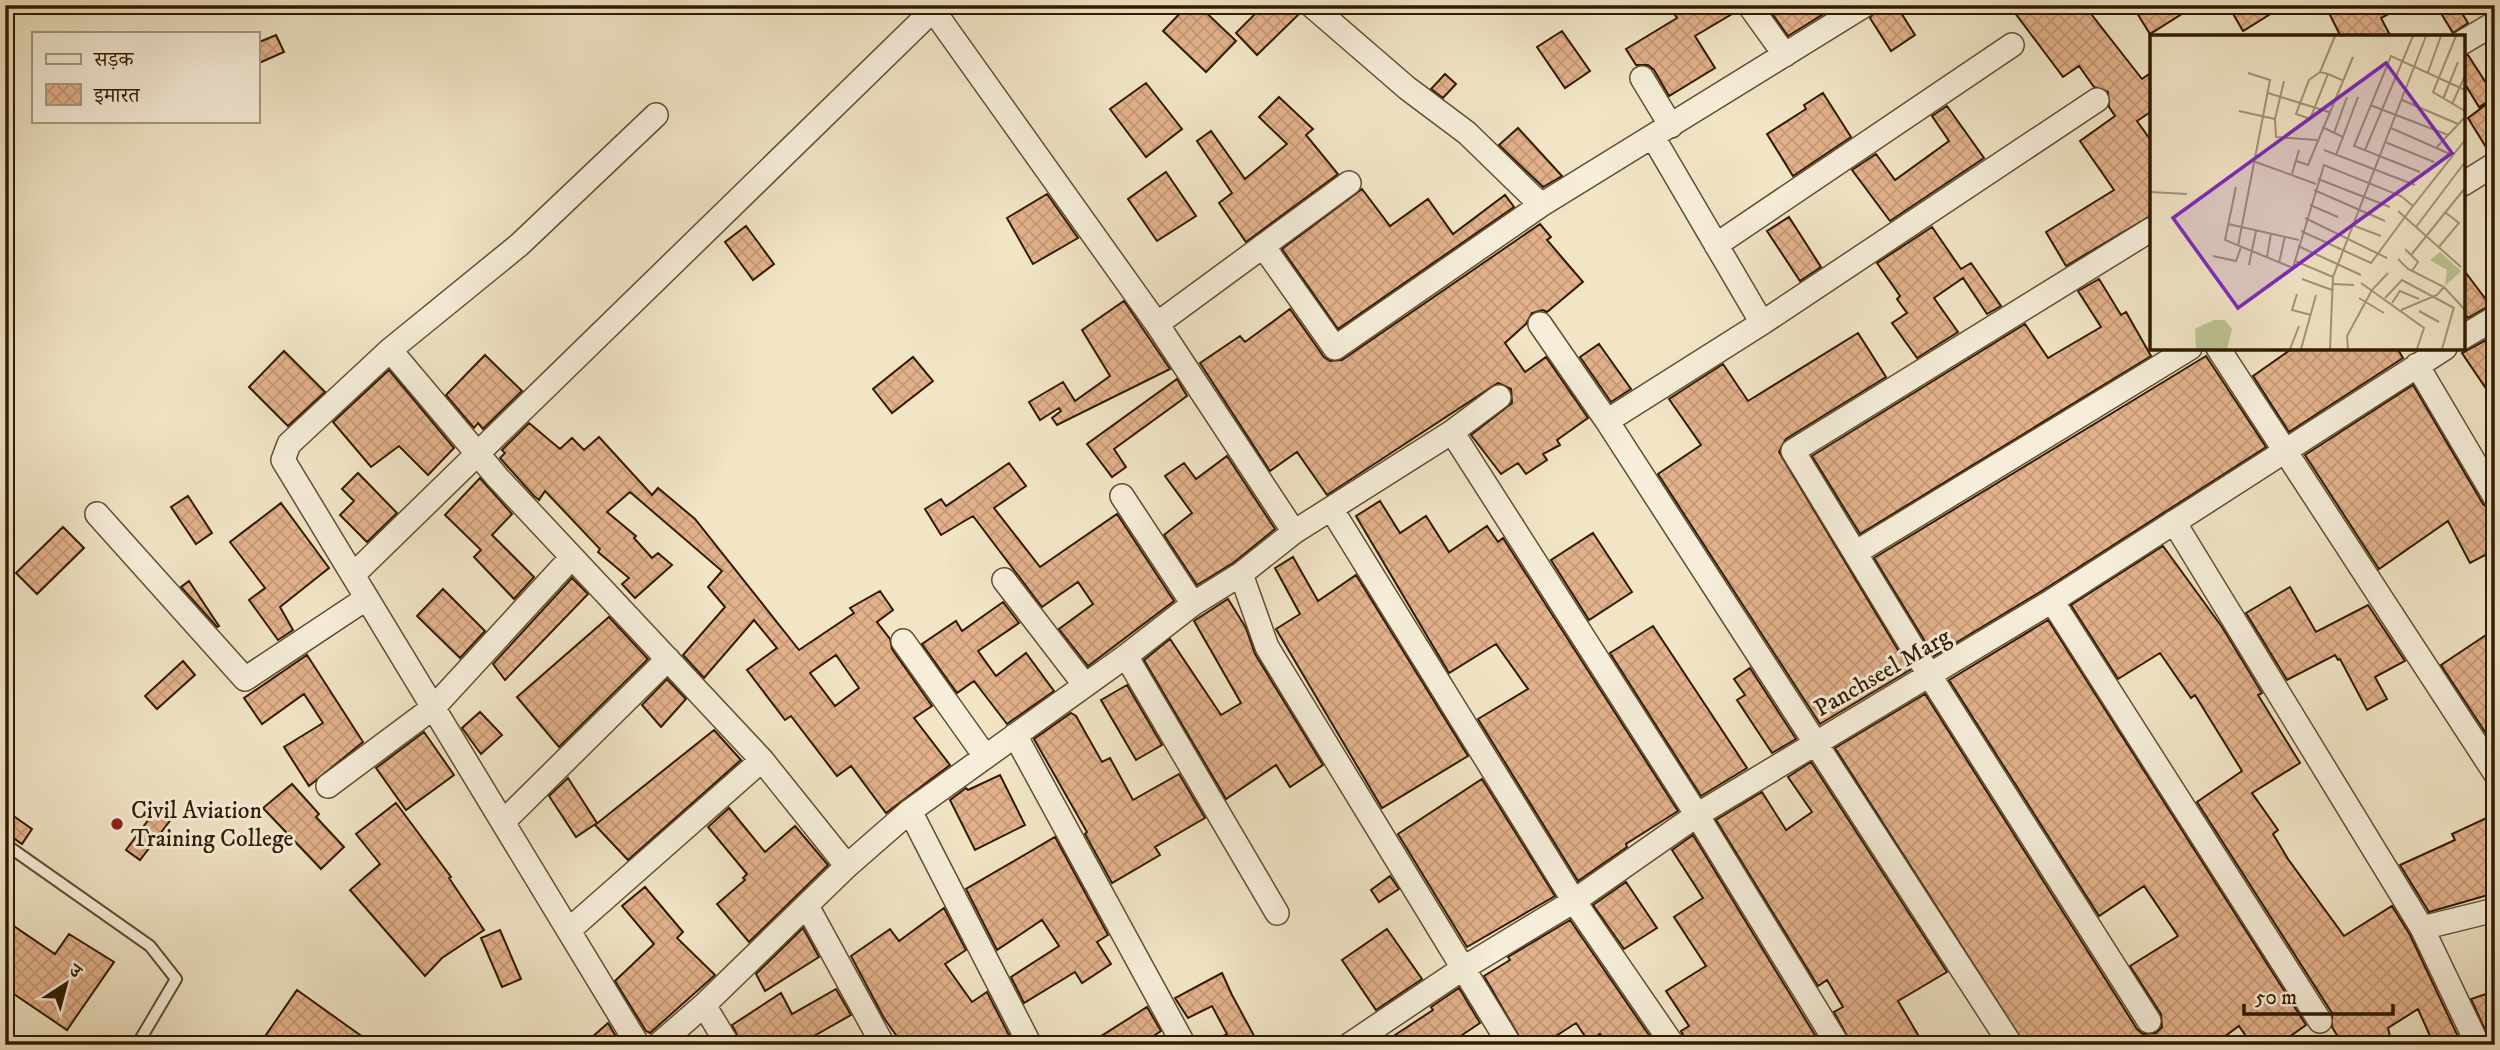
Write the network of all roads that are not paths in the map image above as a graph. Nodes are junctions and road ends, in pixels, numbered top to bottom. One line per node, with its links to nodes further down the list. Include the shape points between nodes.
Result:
1 (1311, 5): 16 (street, via 1467,133)
2 (1749, 5): 8 (street)
3 (1865, 5): 8 (street)
4 (935, 8): 22 (street); 34 (street)
5 (2495, 23): 6 (street)
6 (2465, 41)
7 (2012, 45): 18 (street)
8 (1785, 55): 12 (street)
9 (1642, 78): 12 (street)
10 (2097, 100): 21 (street)
11 (656, 115): 25 (street, via 519,246)
12 (1662, 132): 16 (street); 18 (street)
13 (2495, 164): 15 (street)
14 (1349, 183): 19 (street)
15 (2465, 183)
16 (1541, 205): 19 (street, via 1335,348)
17 (2149, 237): 41 (street, via 1793,451)
18 (1716, 245): 21 (street)
19 (1263, 247): 22 (street)
20 (2495, 318): 24 (street)
21 (1762, 323): 31 (street)
22 (1157, 324): 40 (street)
23 (1540, 324): 31 (street)
24 (2465, 336)
25 (390, 350): 34 (street); 44 (street, via 289,444 283,460)
26 (2187, 350): 41 (street)
27 (2219, 350): 33 (street)
28 (2442, 350): 29 (street, Panchseel Marg)
29 (2417, 365): 33 (street, Panchseel Marg); 36 (street)
30 (1499, 397): 32 (street)
31 (1606, 421): 56 (street)
32 (1452, 432): 37 (street); 62 (street)
33 (2286, 450): 39 (street, Panchseel Marg); 59 (street)
34 (478, 454): 42 (street); 44 (street)
35 (1122, 496): 48 (street)
36 (2495, 497)
37 (1332, 510): 40 (street); 66 (street)
38 (97, 513): 46 (street, via 245,680)
39 (2174, 522): 47 (street, Panchseel Marg); 70 (street)
40 (1294, 532): 43 (street)
41 (1855, 553): 52 (street)
42 (572, 556): 51 (street); 54 (street)
43 (1241, 574): 48 (street); 72 (street, via 1267,647)
44 (353, 575): 46 (street)
45 (1003, 580): 53 (street)
46 (367, 598): 54 (street)
47 (2052, 600): 52 (street, Panchseel Marg); 75 (street)
48 (1193, 604): 50 (street)
49 (903, 641): 57 (street)
50 (1126, 656): 53 (street); 69 (street)
51 (668, 659): 58 (street); 63 (street)
52 (1930, 676): 56 (street, Panchseel Marg); 74 (street)
53 (1084, 684): 55 (street)
54 (434, 707): 60 (street); 63 (street)
55 (1015, 735): 57 (street); 82 (street)
56 (1814, 742): 62 (street, Panchseel Marg); 87 (street)
57 (985, 756): 61 (street)
58 (762, 760): 65 (street); 71 (street)
59 (2495, 773)
60 (328, 786)
61 (909, 811): 65 (street); 81 (street)
62 (1697, 815): 66 (street, Panchseel Marg); 86 (street)
63 (503, 822): 71 (street)
64 (5, 845): 76 (lane, via 150,946 176,979)
65 (847, 866): 67 (street)
66 (1574, 901): 72 (street, Panchseel Marg); 85 (street)
67 (807, 906): 73 (street); 80 (street)
68 (2495, 911): 70 (street)
69 (1277, 913)
70 (2422, 928): 88 (street)
71 (569, 930): 77 (street)
72 (1462, 968): 83 (street, Panchseel Marg); 84 (street)
73 (704, 1005): 78 (street); 79 (street)
74 (2149, 1021)
75 (2320, 1021)
76 (137, 1045)
77 (638, 1045)
78 (658, 1045)
79 (727, 1045)
80 (883, 1045)
81 (1030, 1045)
82 (1184, 1045)
83 (1349, 1045)
84 (1510, 1045)
85 (1673, 1045)
86 (1838, 1045)
87 (2011, 1045)
88 (2478, 1045)

